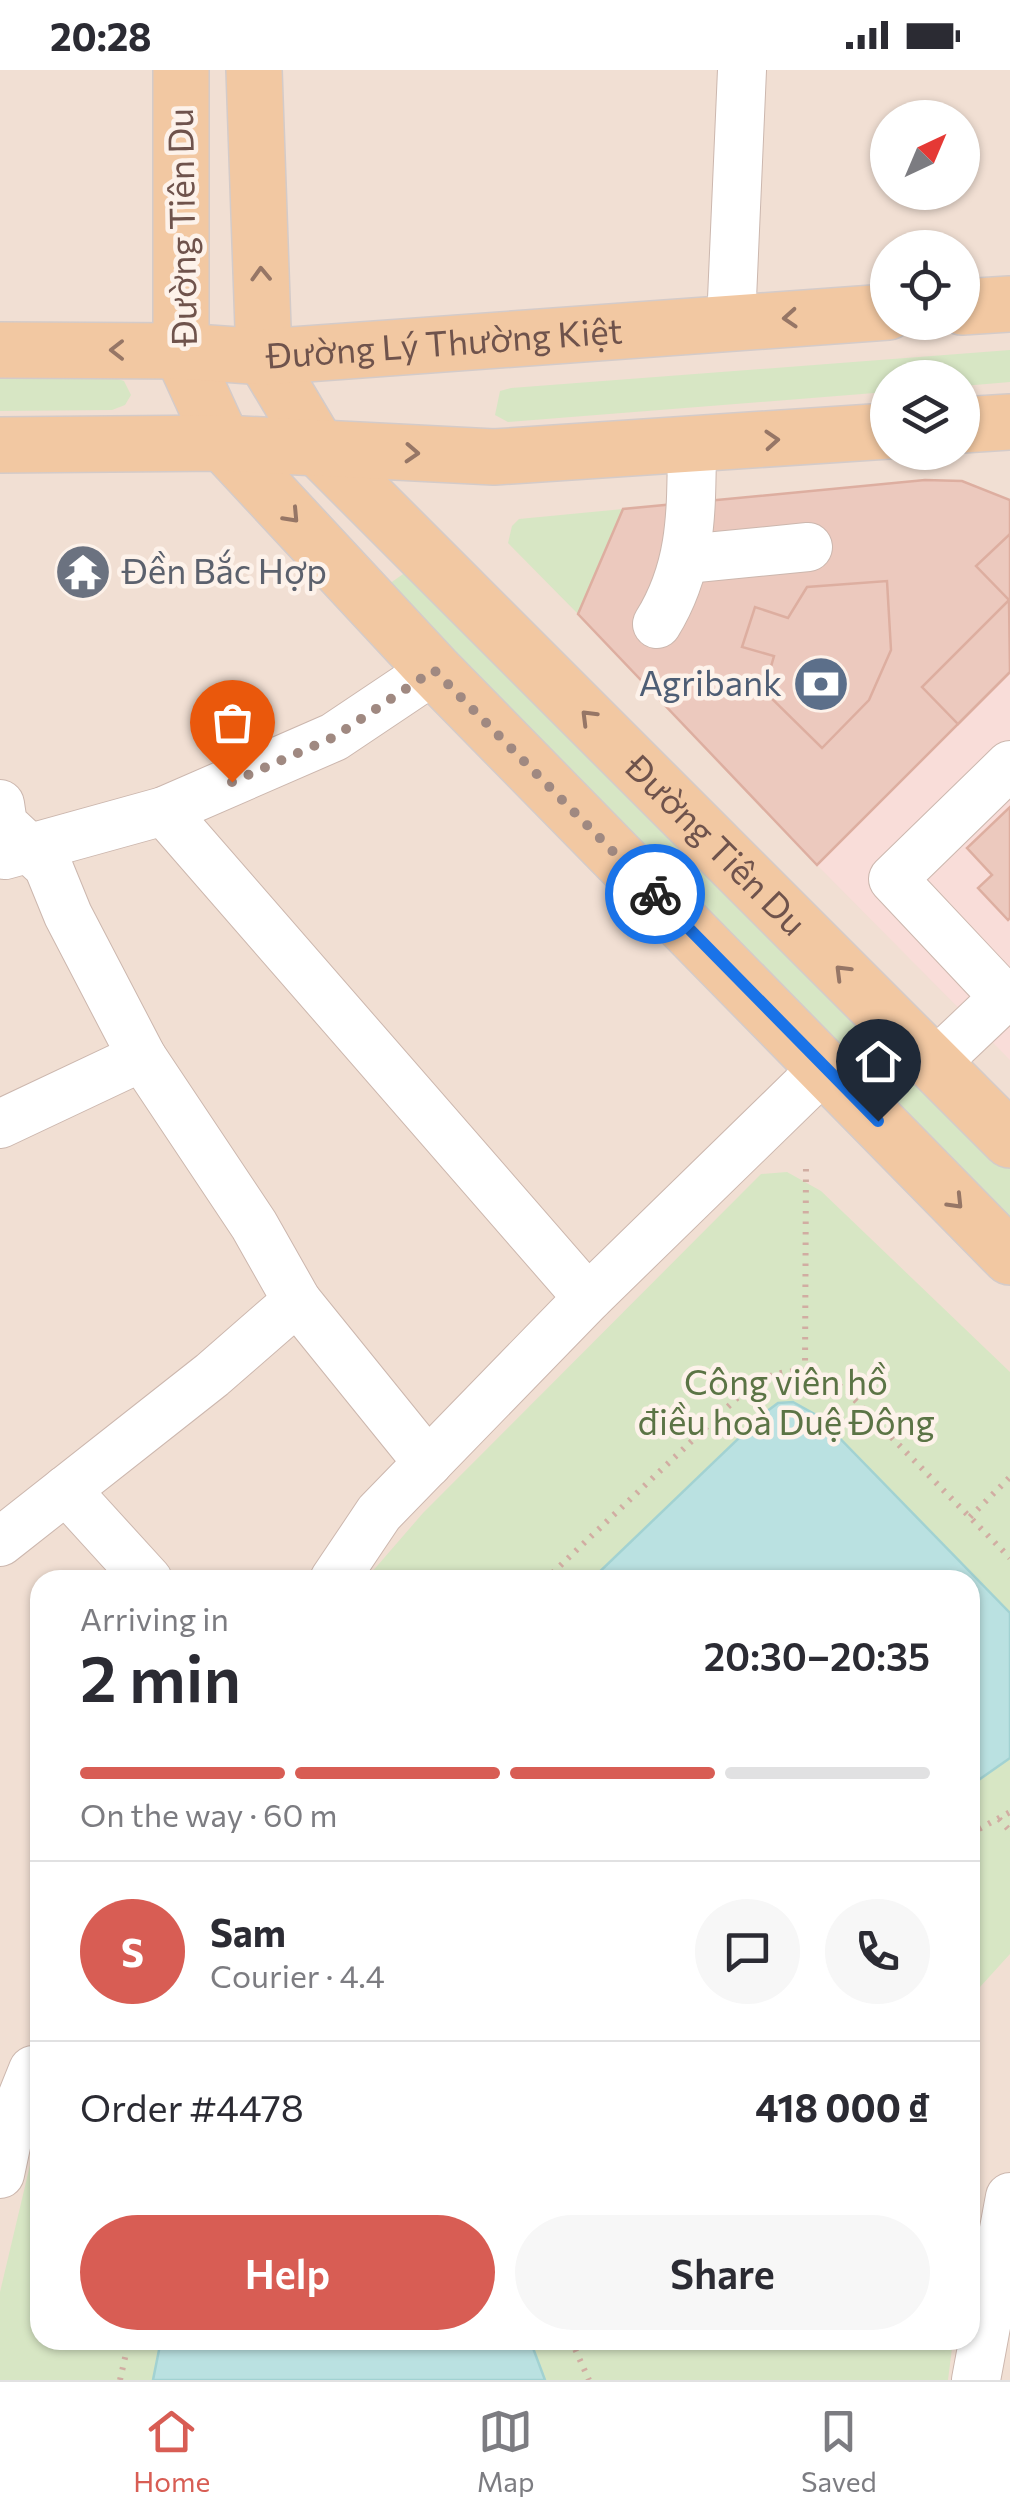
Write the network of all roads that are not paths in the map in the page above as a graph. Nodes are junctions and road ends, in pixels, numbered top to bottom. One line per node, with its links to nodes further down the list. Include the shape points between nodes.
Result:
1 (180, 70): 9 (main road, Đường Tiên Du)
2 (254, 70): 10 (main road, Đường Tiên Du, one-way to 2)
3 (742, 70): 7 (street)
4 (1010, 304): 5 (main road)
5 (980, 306)
6 (870, 313): 7 (main road, Đường Lý Thường Kiệt, one-way to 7)
7 (731, 322): 10 (main road, Đường Lý Thường Kiệt)
8 (0, 350): 9 (main road, Đường Lý Thường Kiệt, one-way to 8)
9 (181, 351): 10 (main road, Đường Lý Thường Kiệt); 12 (main road, Đường Tiên Du)
10 (264, 357): 15 (main road, Đường Tiên Du)
11 (870, 432): 14 (main road, one-way to 11)
12 (223, 443): 13 (main road); 15 (main road); 19 (main road, Đường Tiên Du, one-way to 19)
13 (0, 445)
14 (692, 446): 15 (main road, one-way to 14, via 494,457); 17 (street)
15 (318, 448): 26 (main road, Đường Tiên Du, one-way to 15)
16 (808, 548): 17 (street)
17 (686, 559): 18 (street)
18 (657, 624)
19 (434, 670): 22 (street, via 334,737); 27 (main road, Đường Tiên Du)
20 (1010, 765): 24 (street, via 893,880)
21 (0, 804): 23 (street)
22 (164, 812): 23 (street); 31 (street)
23 (14, 853): 25 (street, via 48,866)
24 (1007, 995): 26 (street)
25 (142, 1057): 28 (street); 32 (street)
26 (934, 1064): 29 (main road, Đường Tiên Du)
27 (825, 1067): 30 (main road, Đường Tiên Du, one-way to 30); 31 (street)
28 (0, 1124)
29 (1010, 1140)
30 (1010, 1257)
31 (588, 1298): 33 (street)
32 (297, 1301): 33 (street); 34 (street)
33 (428, 1464): 37 (street, via 379,1513)
34 (66, 1490): 35 (street); 36 (street)
35 (0, 1542)
36 (139, 1570)
37 (341, 1570)
38 (24, 2060): 39 (street)
39 (0, 2174)
40 (1010, 2197): 41 (street)
41 (976, 2380)

